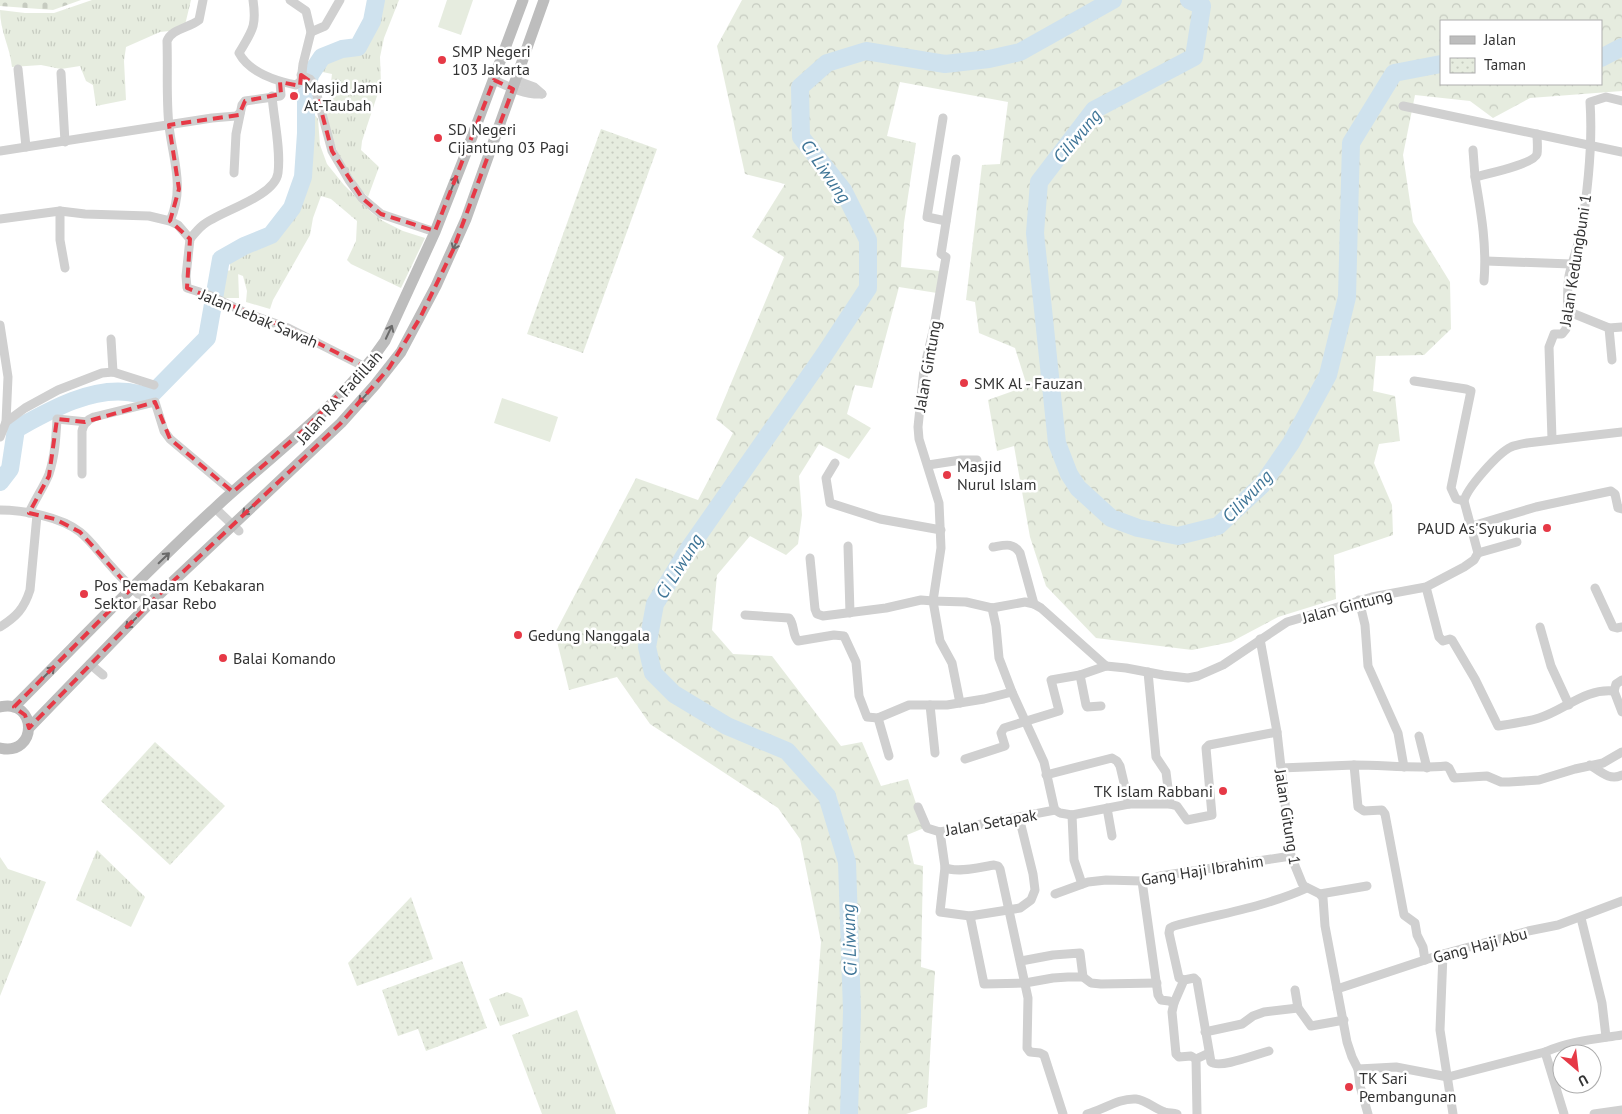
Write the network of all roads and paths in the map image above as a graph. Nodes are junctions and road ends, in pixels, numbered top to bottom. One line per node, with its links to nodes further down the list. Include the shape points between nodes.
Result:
1 (204, 0): 19 (street, via 199,20 168,37)
2 (253, 0): 12 (street, via 255,22 239,53 244,62)
3 (290, 0): 7 (street, via 306,11)
4 (340, 0): 7 (street, via 325,26)
5 (523, 0): 11 (main road, Jalan RA. Fadillah)
6 (544, 0): 13 (main road, Jalan RA. Fadillah)
7 (311, 32): 10 (street)
8 (18, 69): 23 (street)
9 (61, 73): 21 (street)
10 (306, 77): 12 (street, via 297,85); 34 (street, via 315,88 332,150 362,198 381,214)
11 (494, 80): 13 (street); 34 (main road, Jalan RA. Fadillah, one-way to 11)
12 (280, 82): 14 (street, via 281,95)
13 (514, 84): 66 (main road, Jalan RA. Fadillah, one-way to 66, via 453,250 401,352 341,423)
14 (272, 96): 17 (street, via 246,101); 35 (street, via 277,148 276,180 245,204 204,224)
15 (1622, 101): 22 (street, Jalan Kedungbuni 1, via 1606,97 1590,102)
16 (1403, 106): 20 (street)
17 (240, 113): 19 (street); 28 (street)
18 (942, 118): 33 (street, via 927,217)
19 (169, 125): 21 (street); 32 (street, via 179,189)
20 (1537, 134): 22 (street); 29 (street, via 1535,157)
21 (65, 142): 23 (street)
22 (1591, 145): 26 (street); 37 (street, Jalan Kedungbuni 1, via 1581,232)
23 (26, 147): 25 (street)
24 (1473, 150): 29 (street)
25 (0, 151)
26 (1622, 152)
27 (956, 159): 33 (street, Jalan Gintung)
28 (234, 173)
29 (1475, 177): 36 (street)
30 (60, 211): 31 (street); 32 (street, via 149,216); 38 (street)
31 (0, 219)
32 (170, 221): 35 (street, via 184,230)
33 (946, 221): 57 (street, Jalan Gintung, via 941,254 946,257 924,369 918,419 919,439)
34 (435, 232): 46 (main road, Jalan RA. Fadillah, one-way to 34, via 385,341)
35 (190, 239): 46 (street, Jalan Lebak Sawah, via 187,288 300,334)
36 (1486, 261): 37 (street); 39 (street)
37 (1571, 264): 40 (street, Jalan Kedungbuni 1)
38 (65, 268)
39 (1484, 280)
40 (1567, 311): 43 (street); 54 (street, Jalan Kedungbuni 1, via 1566,330 1562,334 1554,334 1549,347)
41 (0, 325): 50 (street, via 8,369)
42 (1622, 327): 43 (street)
43 (1610, 328): 45 (street)
44 (111, 339): 47 (street)
45 (1612, 360)
46 (365, 367): 59 (main road, Jalan RA. Fadillah, via 307,427)
47 (112, 372): 49 (street); 50 (street, via 58,390)
48 (1414, 381): 60 (street, via 1471,391 1451,488 1456,499)
49 (154, 385)
50 (6, 422): 53 (street)
51 (87, 422): 58 (street, via 82,431); 59 (street, via 94,417 155,402 164,431 170,439); 64 (street, via 57,419 56,444 48,476 36,497)
52 (1622, 432): 54 (street)
53 (0, 437)
54 (1552, 440): 60 (street, via 1511,447 1502,453 1479,478)
55 (977, 460): 57 (street)
56 (835, 463): 67 (street, via 826,478 830,503 880,520)
57 (928, 465): 67 (street, Jalan Gintung, via 940,503)
58 (82, 474)
59 (234, 492): 61 (main road, Jalan RA. Fadillah)
60 (1464, 501): 65 (street)
61 (215, 508): 66 (street); 75 (main road, Jalan RA. Fadillah, one-way to 61)
62 (1622, 509): 65 (street, via 1618,508 1612,491 1536,507)
63 (0, 510): 64 (street)
64 (33, 514): 75 (street, via 55,519 80,532); 83 (street, via 30,590 19,613)
65 (1472, 526): 71 (street)
66 (236, 528): 78 (main road, Jalan RA. Fadillah)
67 (941, 530): 77 (street, Jalan Gintung)
68 (1517, 542): 71 (street)
69 (848, 546): 81 (street)
70 (993, 547): 79 (street, via 1011,544 1017,547)
71 (1478, 553): 73 (street, Jalan Gintung, via 1464,568)
72 (810, 558): 81 (street, via 817,614)
73 (1426, 587): 76 (street, Jalan Gintung); 97 (street, via 1440,639 1452,640 1498,726 1539,718)
74 (1595, 588): 85 (street, via 1613,627)
75 (132, 589): 78 (street); 100 (main road, Jalan RA. Fadillah, one-way to 75)
76 (1358, 600): 86 (street, Jalan Gintung, via 1287,622); 115 (street, via 1365,625 1368,666 1398,733)
77 (933, 601): 80 (street, via 966,602); 81 (street, via 921,600); 95 (street, Jalan Gintung, via 940,641 952,663)
78 (149, 604): 87 (main road, Jalan RA. Fadillah, one-way to 87)
79 (1034, 604): 80 (street, via 1025,602); 88 (street)
80 (992, 608): 94 (street, via 999,658)
81 (850, 613)
82 (745, 615): 102 (street, via 789,618 798,641 844,636 856,662 865,716)
83 (0, 627)
84 (1540, 627): 97 (street, via 1551,666)
85 (1622, 627)
86 (1260, 639): 89 (street, Jalan Gintung, via 1223,665 1198,676 1188,678); 105 (street, Jalan Gitung 1)
87 (90, 664): 90 (street); 104 (main road, Jalan RA. Fadillah)
88 (1106, 666): 89 (street, Jalan Gintung); 91 (street, Jalan Gintung)
89 (1148, 672): 120 (street, via 1156,757 1166,772)
90 (102, 675)
91 (1080, 675): 98 (street, via 1087,707); 103 (street, Jalan Gintung, via 1051,680 1059,711)
92 (1622, 680): 93 (street)
93 (1614, 690): 97 (street, via 1597,691); 101 (street)
94 (1012, 692): 95 (street); 103 (street)
95 (960, 703): 96 (street)
96 (930, 705): 102 (street, via 909,705); 109 (street)
97 (1569, 705)
98 (1101, 706)
99 (0, 707): 100 (main road)
100 (14, 707): 104 (main road, via 25,715)
101 (1622, 712)
102 (878, 718): 110 (street)
103 (1025, 721): 111 (street, Jalan Gintung, via 1002,731 1002,748); 117 (street, via 1044,762)
104 (29, 728): 107 (main road, Jalan RA. Fadillah, via 27,738 18,746)
105 (1277, 732): 114 (street, Jalan Gitung 1); 120 (street, via 1206,748 1212,815 1187,820 1177,806)
106 (1419, 736): 116 (street)
107 (0, 749)
108 (1622, 752): 113 (street, via 1603,763)
109 (935, 753)
110 (890, 756)
111 (965, 759)
112 (1354, 765): 114 (street); 115 (street); 142 (street, via 1358,807 1364,811 1382,810 1385,814 1404,915 1416,922)
113 (1590, 765): 116 (street, via 1539,780 1509,782 1487,776 1454,778 1446,766); 118 (street, via 1610,778)
114 (1281, 768): 128 (street, Jalan Gitung 1)
115 (1404, 768): 116 (street)
116 (1427, 768)
117 (1046, 775): 119 (street, via 1112,758 1120,766); 123 (street)
118 (1622, 775)
119 (1129, 804): 120 (street); 122 (street)
120 (1170, 804)
121 (918, 807): 126 (street, Jalan Setapak, via 927,828)
122 (1107, 808): 124 (street); 127 (street)
123 (1056, 810): 124 (street); 125 (street, Jalan Setapak)
124 (1072, 814): 131 (street, via 1074,860)
125 (1019, 818): 126 (street, Jalan Setapak); 137 (street, via 1035,890 1024,907)
126 (940, 832): 129 (street)
127 (1112, 836)
128 (1291, 856): 130 (street, Gang Haji Ibrahim); 133 (street, Jalan Gitung 1)
129 (945, 867): 137 (street, via 953,871 998,866); 138 (street, via 940,912)
130 (1142, 881): 131 (street, Gang Haji Ibrahim, via 1106,880); 146 (street)
131 (1082, 884): 134 (street, Gang Haji Ibrahim)
132 (1367, 886): 135 (street)
133 (1307, 888): 135 (street); 144 (street, via 1246,909 1170,928 1178,976)
134 (1055, 894)
135 (1320, 894): 147 (street)
136 (1622, 901): 139 (street, Gang Haji Abu)
137 (1010, 910): 138 (street); 141 (street)
138 (970, 916): 145 (street, via 984,984)
139 (1581, 918): 140 (street, Gang Haji Abu); 154 (street, via 1602,1003)
140 (1443, 954): 142 (street, Gang Haji Abu); 160 (street, via 1440,1030)
141 (1020, 960): 143 (street, via 1080,953); 145 (street)
142 (1425, 960): 147 (street, Gang Haji Abu)
143 (1082, 977): 145 (street); 146 (street, via 1101,984)
144 (1184, 980): 149 (street); 152 (street, via 1194,978 1197,981)
145 (1025, 982): 163 (street, via 1029,1005 1027,1048 1030,1052 1044,1055)
146 (1157, 983): 149 (street, via 1161,1000)
147 (1337, 989): 151 (street)
148 (1295, 990): 150 (street)
149 (1174, 1003): 158 (street, via 1176,1054)
150 (1298, 1008): 151 (street, via 1311,1026); 152 (street, via 1264,1012 1242,1024)
151 (1344, 1020): 159 (street, via 1347,1042)
152 (1205, 1032): 156 (street)
153 (1622, 1034): 154 (street)
154 (1606, 1037): 157 (street)
155 (1269, 1051): 156 (street, via 1216,1064 1211,1062)
156 (1209, 1052): 158 (street)
157 (1545, 1052): 160 (street); 169 (street)
158 (1196, 1059): 166 (street)
159 (1358, 1069): 160 (street, via 1396,1067); 167 (street)
160 (1448, 1077): 168 (street)
161 (1622, 1110): 170 (street)
162 (1097, 1113): 164 (street); 165 (street, via 1115,1103 1137,1099 1164,1112)
163 (1063, 1114)
164 (1087, 1114)
165 (1177, 1114)
166 (1197, 1114)
167 (1368, 1114)
168 (1453, 1114)
169 (1564, 1114)
170 (1594, 1114)

